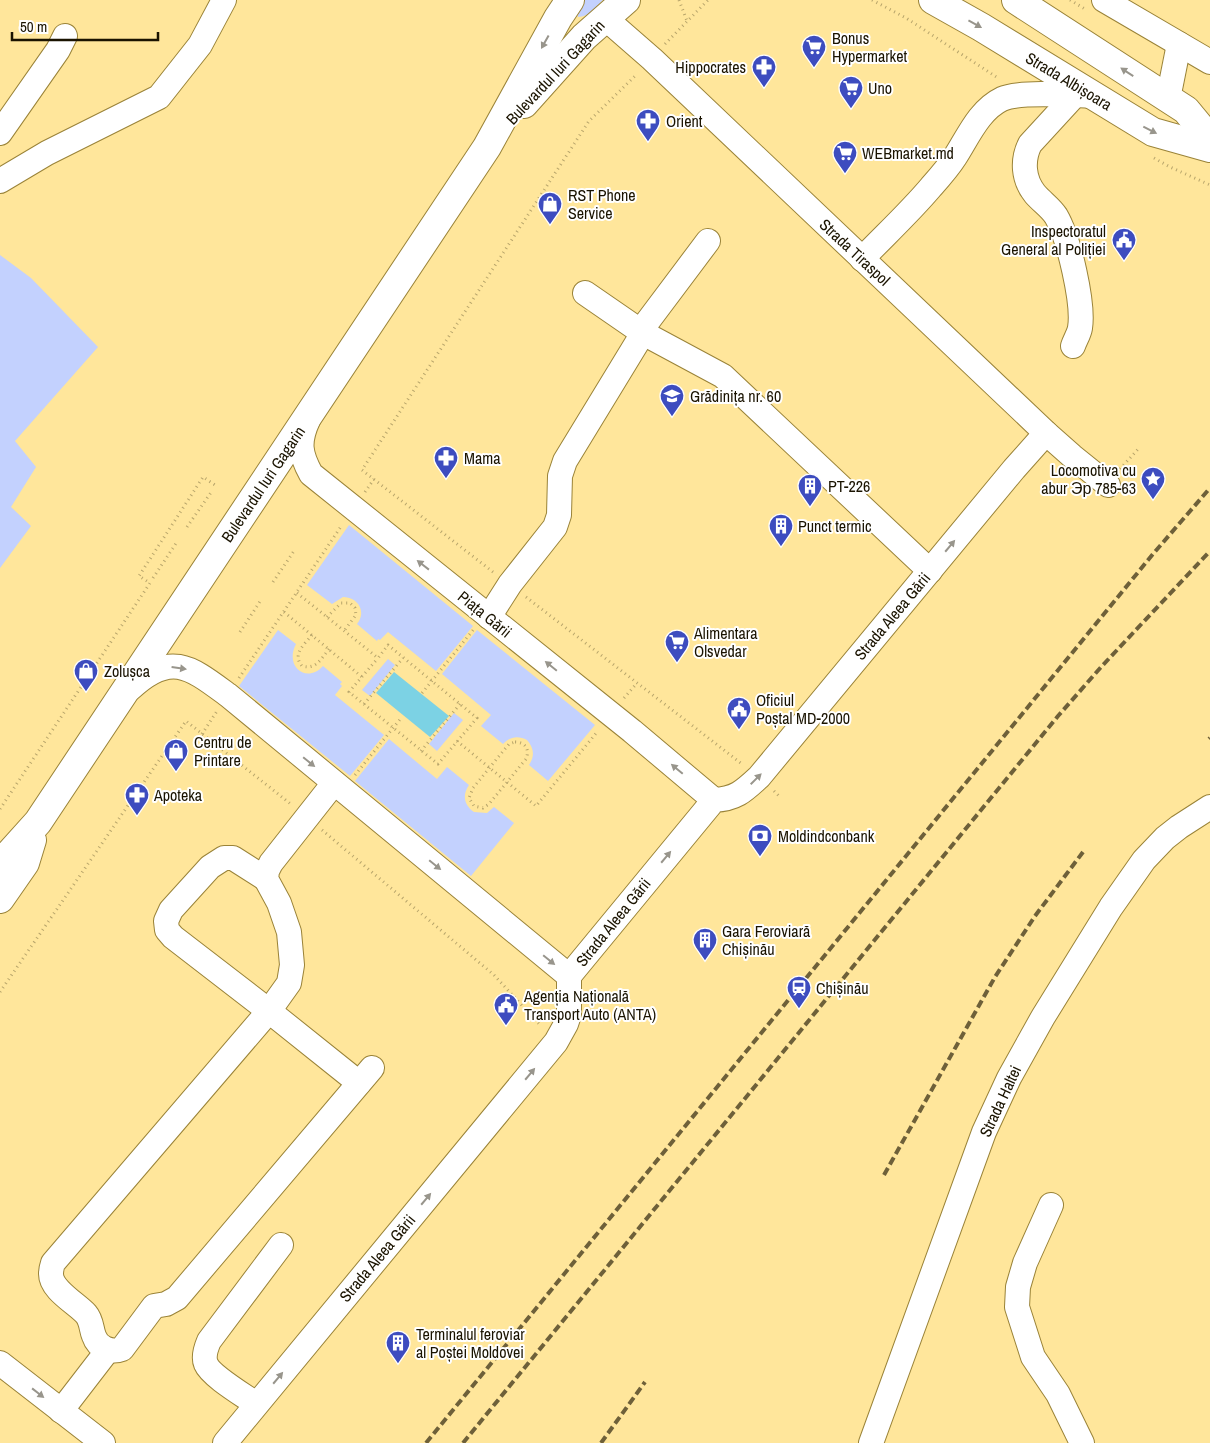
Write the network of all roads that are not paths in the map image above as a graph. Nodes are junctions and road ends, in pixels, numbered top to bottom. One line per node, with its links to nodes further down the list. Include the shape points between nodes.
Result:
1 (224, 0): 17 (street, via 200,45 159,97 47,153)
2 (570, 0): 15 (main road, Bulevardul Iuri Gagarin, one-way to 15)
3 (626, 0): 7 (main road, Bulevardul Iuri Gagarin)
4 (933, 0): 11 (main road, Strada Albișoara, one-way to 11, via 981,27)
5 (1016, 0): 12 (main road, one-way to 5)
6 (1104, 0): 9 (street)
7 (605, 18): 15 (main road, Bulevardul Iuri Gagarin, via 563,59); 19 (street, Strada Tiraspol)
8 (65, 36): 13 (street)
9 (1179, 44): 10 (street); 12 (street)
10 (1210, 62)
11 (1084, 95): 16 (main road, Strada Albișoara, one-way to 16, via 1153,132); 19 (street, via 1015,96 1003,98 990,106 931,188); 22 (street, via 1030,144 1024,165 1034,193 1056,214 1071,255 1080,310 1080,328)
12 (1168, 99): 14 (main road, via 1186,110)
13 (0, 133)
14 (1210, 139)
15 (487, 147): 23 (main road, Bulevardul Iuri Gagarin)
16 (1210, 148)
17 (0, 181)
18 (708, 241): 21 (street, via 648,321)
19 (862, 259): 24 (street, Strada Tiraspol)
20 (586, 293): 21 (street)
21 (643, 333): 26 (street, via 723,376); 27 (street, via 565,461 560,476 555,527)
22 (1073, 346)
23 (315, 407): 27 (street, Piața Gării, one-way to 23, via 311,474 301,447 302,432); 28 (main road, Bulevardul Iuri Gagarin)
24 (1046, 433): 25 (street, Strada Tiraspol, via 1072,456); 26 (street, Strada Aleea Gării, one-way to 24)
25 (1114, 476)
26 (930, 570): 30 (street, Strada Aleea Gării, one-way to 26, via 729,799 759,777)
27 (484, 621): 30 (street, Piața Gării, one-way to 27, via 632,731)
28 (122, 696): 29 (street, one-way to 29, via 158,668 174,666 189,669); 32 (main road, Bulevardul Iuri Gagarin)
29 (343, 781): 34 (street, via 271,863); 36 (street, one-way to 36)
30 (714, 800): 36 (street, Strada Aleea Gării, one-way to 30)
31 (1210, 807): 46 (street, Strada Haltei, via 1165,838 1144,860 1111,907 1009,1078 984,1132)
32 (38, 822): 33 (main road, Bulevardul Iuri Gagarin); 35 (main road, Bulevardul Iuri Gagarin, via 25,863)
33 (2, 858)
34 (266, 879): 37 (street, via 289,932 292,965 289,983); 37 (street, via 232,858 224,858 210,867 171,910 166,930)
35 (0, 899)
36 (568, 976): 42 (street, Strada Aleea Gării, one-way to 36, via 556,1042 568,1015)
37 (269, 1011): 40 (street, via 53,1263 53,1285 88,1316 94,1336); 40 (street, via 365,1076 177,1298 154,1306 122,1349)
38 (1051, 1205): 47 (street, via 1025,1263 1018,1287 1017,1307 1033,1357 1058,1394)
39 (281, 1245): 42 (street, via 205,1350 205,1363 210,1371)
40 (108, 1350): 43 (street)
41 (0, 1363): 43 (street, one-way to 43)
42 (256, 1404): 45 (street, Strada Aleea Gării)
43 (61, 1411): 44 (street)
44 (100, 1442)
45 (225, 1443)
46 (871, 1443)
47 (1082, 1443)

